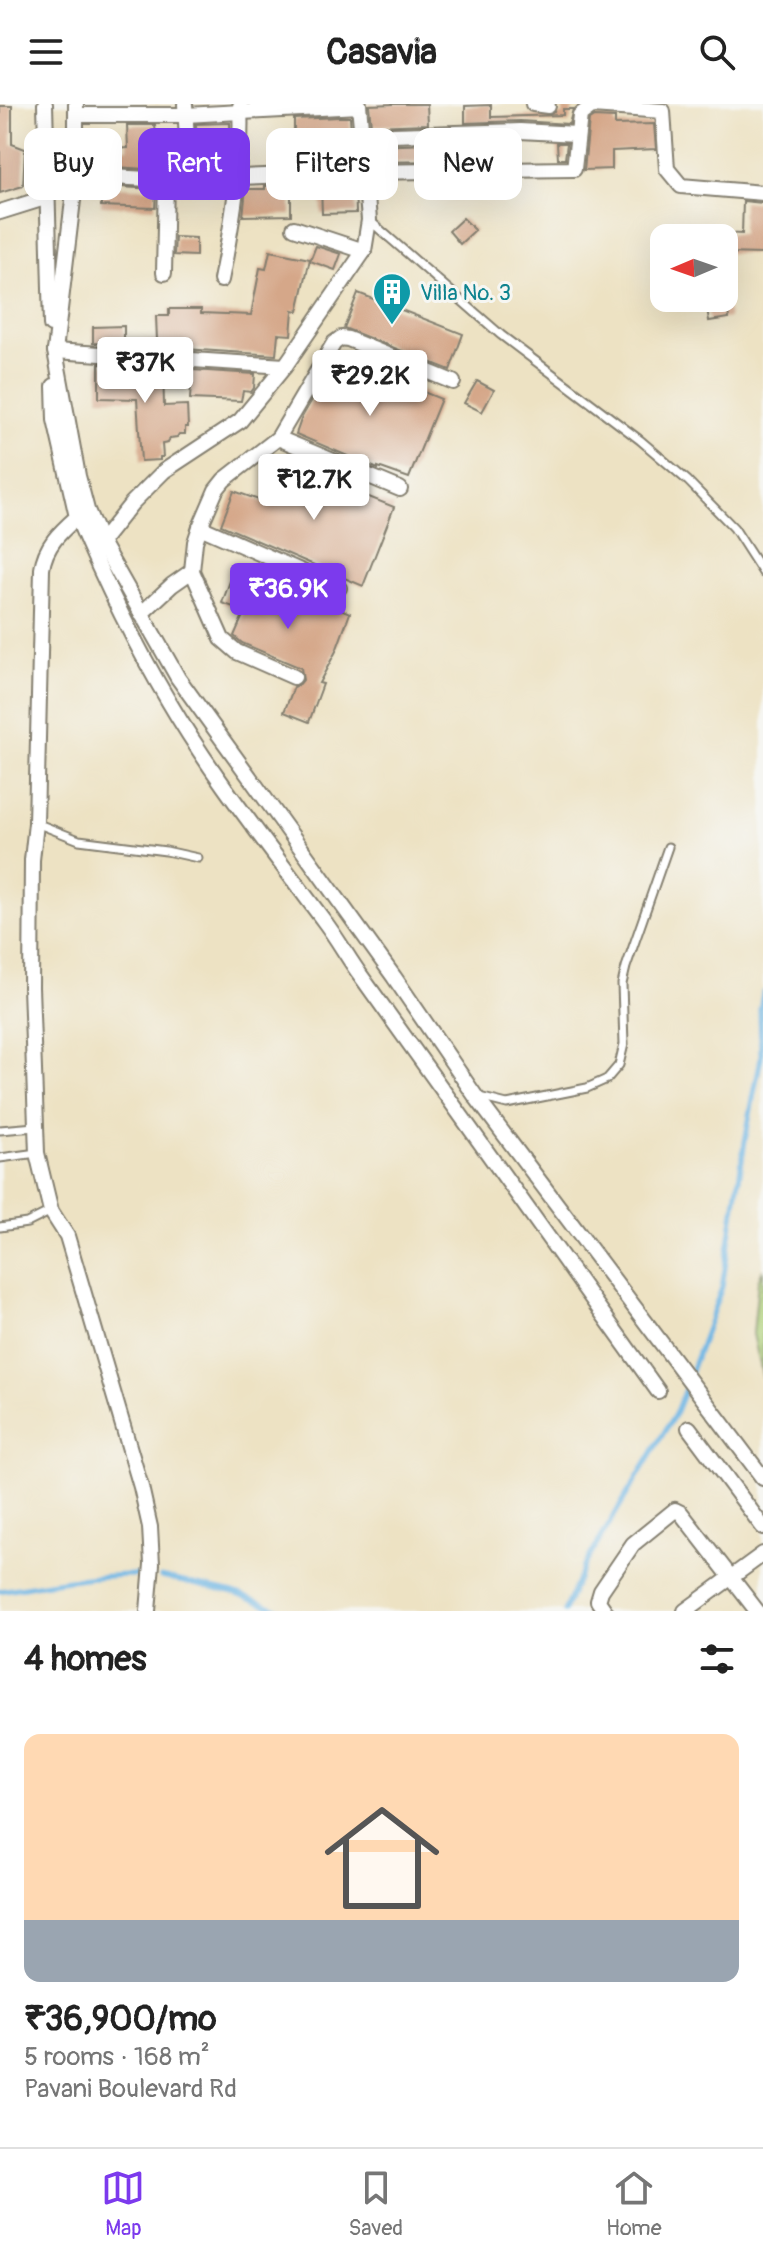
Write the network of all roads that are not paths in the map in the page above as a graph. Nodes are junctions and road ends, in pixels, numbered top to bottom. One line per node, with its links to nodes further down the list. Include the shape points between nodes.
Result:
1 (45, 104): 7 (street)
2 (359, 105): 4 (street); 9 (street)
3 (634, 106): 10 (street, via 592,106 580,115); 13 (street, via 663,111 667,169 681,186)
4 (240, 108): 6 (street); 8 (street)
5 (76, 109): 6 (street)
6 (185, 109)
7 (46, 128)
8 (239, 128)
9 (360, 128)
10 (577, 134): 11 (street); 12 (street, via 574,169)
11 (398, 135)
12 (398, 172)
13 (763, 193)
14 (38, 200): 20 (street)
15 (48, 200): 31 (street, via 55,420)
16 (73, 200): 26 (street)
17 (166, 200): 24 (street)
18 (234, 200): 25 (street)
19 (367, 200): 21 (street)
20 (0, 212)
21 (369, 220): 23 (street); 35 (lane, via 501,335 688,481 734,528)
22 (294, 228): 23 (street)
23 (364, 251): 27 (street)
24 (164, 273)
25 (221, 280)
26 (55, 351): 27 (street); 33 (street, via 78,476)
27 (285, 366): 33 (street, via 240,421 164,471)
28 (453, 382): 29 (street, via 341,338)
29 (278, 438): 30 (street); 32 (street, via 224,480)
30 (400, 489)
31 (77, 517): 39 (street, via 48,548 42,569); 50 (street, via 170,704)
32 (200, 527): 34 (street); 36 (street)
33 (101, 542): 37 (street)
34 (192, 571): 37 (street); 38 (street, via 229,647)
35 (763, 573)
36 (339, 588)
37 (141, 614): 42 (street, via 178,678)
38 (294, 677)
39 (36, 823): 41 (lane, via 79,840); 43 (street, via 31,987)
40 (668, 847): 42 (lane, via 622,984 624,1044 619,1065 607,1079 587,1088 507,1104)
41 (198, 858)
42 (476, 1097): 49 (street)
43 (35, 1127): 44 (lane); 45 (street)
44 (0, 1130)
45 (37, 1153): 46 (lane); 47 (street)
46 (0, 1158)
47 (51, 1211): 48 (lane, via 27,1223); 57 (street, via 67,1236 141,1487 150,1527)
48 (0, 1227)
49 (625, 1294): 50 (street); 53 (street)
50 (602, 1312): 51 (street)
51 (658, 1391)
52 (689, 1428): 54 (street)
53 (763, 1478)
54 (763, 1527)
55 (763, 1554): 56 (street)
56 (733, 1578): 58 (street, via 675,1510 633,1544 601,1591 598,1601); 59 (street); 60 (street)
57 (148, 1611)
58 (605, 1611)
59 (685, 1611)
60 (757, 1611)

